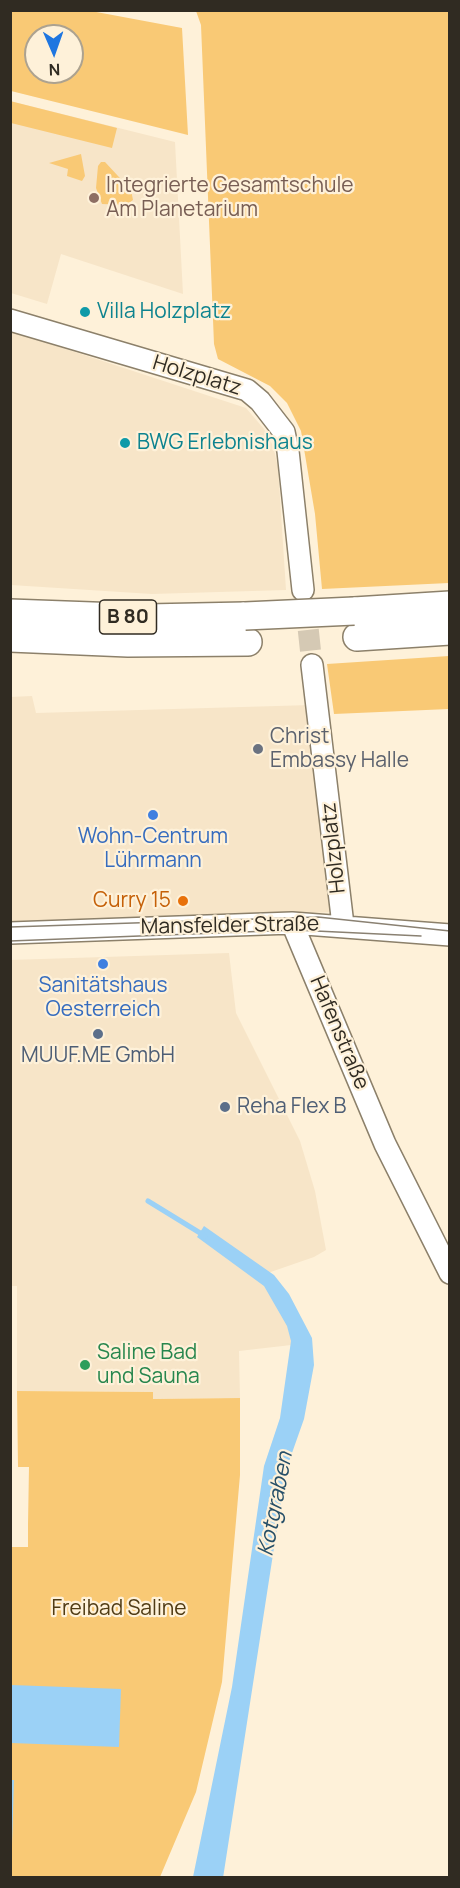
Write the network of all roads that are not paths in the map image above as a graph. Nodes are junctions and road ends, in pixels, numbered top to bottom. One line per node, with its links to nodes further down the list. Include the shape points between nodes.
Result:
1 (10, 320): 2 (street, Holzplatz, via 247,390 260,401 284,432)
2 (303, 590)
3 (450, 605): 6 (main road, B 80)
4 (10, 613): 5 (main road, B 80, via 147,618)
5 (245, 616): 6 (main road, B 80, bridge); 11 (main road)
6 (355, 624): 7 (main road, B 80)
7 (450, 631)
8 (10, 638): 9 (main road, B 80)
9 (75, 641): 11 (main road, B 80); 12 (main road)
10 (249, 642): 11 (main road, B 80)
11 (128, 643)
12 (10, 651)
13 (312, 665): 15 (street, Holzplatz)
14 (292, 923): 15 (street, Mansfelder Straße); 16 (street, Mansfelder Straße); 18 (street, Hafenstraße, via 386,1144)
15 (343, 925): 17 (street, Mansfelder Straße)
16 (10, 933)
17 (450, 935)
18 (450, 1273)

